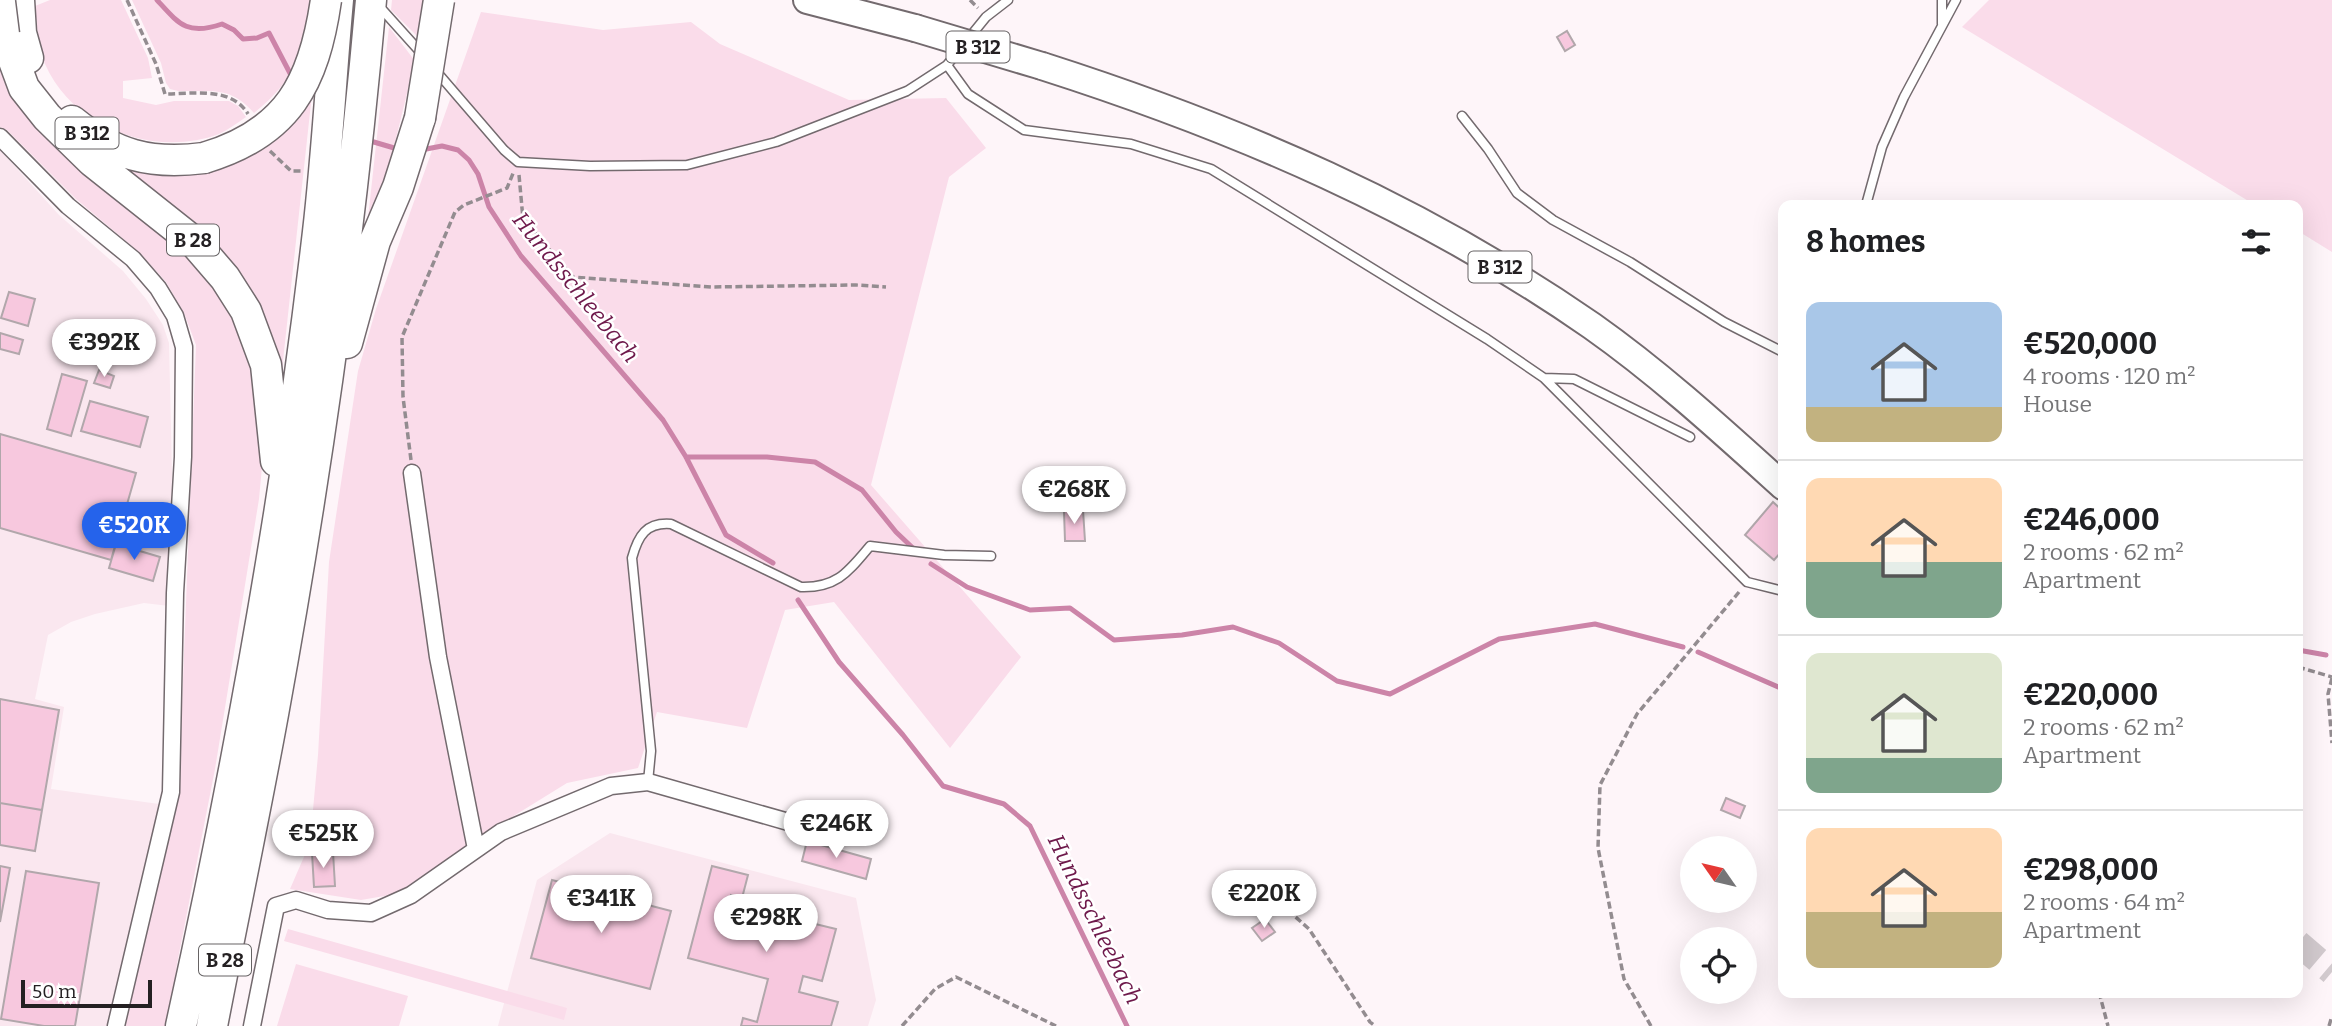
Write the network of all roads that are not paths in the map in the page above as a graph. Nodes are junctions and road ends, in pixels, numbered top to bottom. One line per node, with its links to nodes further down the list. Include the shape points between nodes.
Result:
1 (17, 0): 10 (lane); 12 (highway, B 312)
2 (326, 0): 12 (highway, B 312, bridge, via 313,62 287,108 250,139 204,158 162,161 138,157 84,131 43,89)
3 (338, 0): 17 (highway, B 28)
4 (372, 0): 13 (lane, via 518,162 687,165 776,142 844,117 907,90); 17 (highway, B 28)
5 (439, 0): 21 (highway, B 28, bridge, via 420,118 375,241 349,332 335,407)
6 (807, 0): 23 (main road, B 312, bridge, via 1118,91 1251,141 1387,202 1551,299 1628,353)
7 (1008, 0): 13 (lane, via 986,18)
8 (1942, 0): 11 (lane)
9 (1956, 0): 11 (lane)
10 (0, 3): 12 (highway, B 28, bridge)
11 (1942, 27): 16 (lane, via 1882,147)
12 (13, 34): 24 (highway, B 28, via 24,88 47,117 92,160 194,242 246,311 266,366)
13 (947, 65): 19 (lane, via 968,94 1024,130 1132,144 1210,169 1487,339)
14 (1462, 116): 18 (lane, via 1517,193 1553,220)
15 (0, 137): 30 (street, via 68,206 133,259 175,316 184,347 171,792)
16 (1867, 200)
17 (332, 232): 21 (highway, B 28); 24 (highway, B 28)
18 (1778, 349)
19 (1544, 379): 20 (lane, via 1574,379); 26 (lane, via 1747,582)
20 (1690, 437)
21 (313, 468): 32 (highway, B 28, via 273,713)
22 (412, 473): 29 (street, via 438,657)
23 (1778, 482)
24 (281, 503): 31 (highway, B 28)
25 (991, 556): 27 (lane, via 870,546 839,580 820,588 801,587 671,524 649,528 635,545 632,558 651,751)
26 (1778, 590)
27 (648, 782): 28 (street); 29 (street, via 611,786 501,832)
28 (799, 825)
29 (476, 849): 33 (street, via 411,895 371,913 296,900 276,906)
30 (116, 1026)
31 (181, 1026)
32 (212, 1026)
33 (252, 1026)

